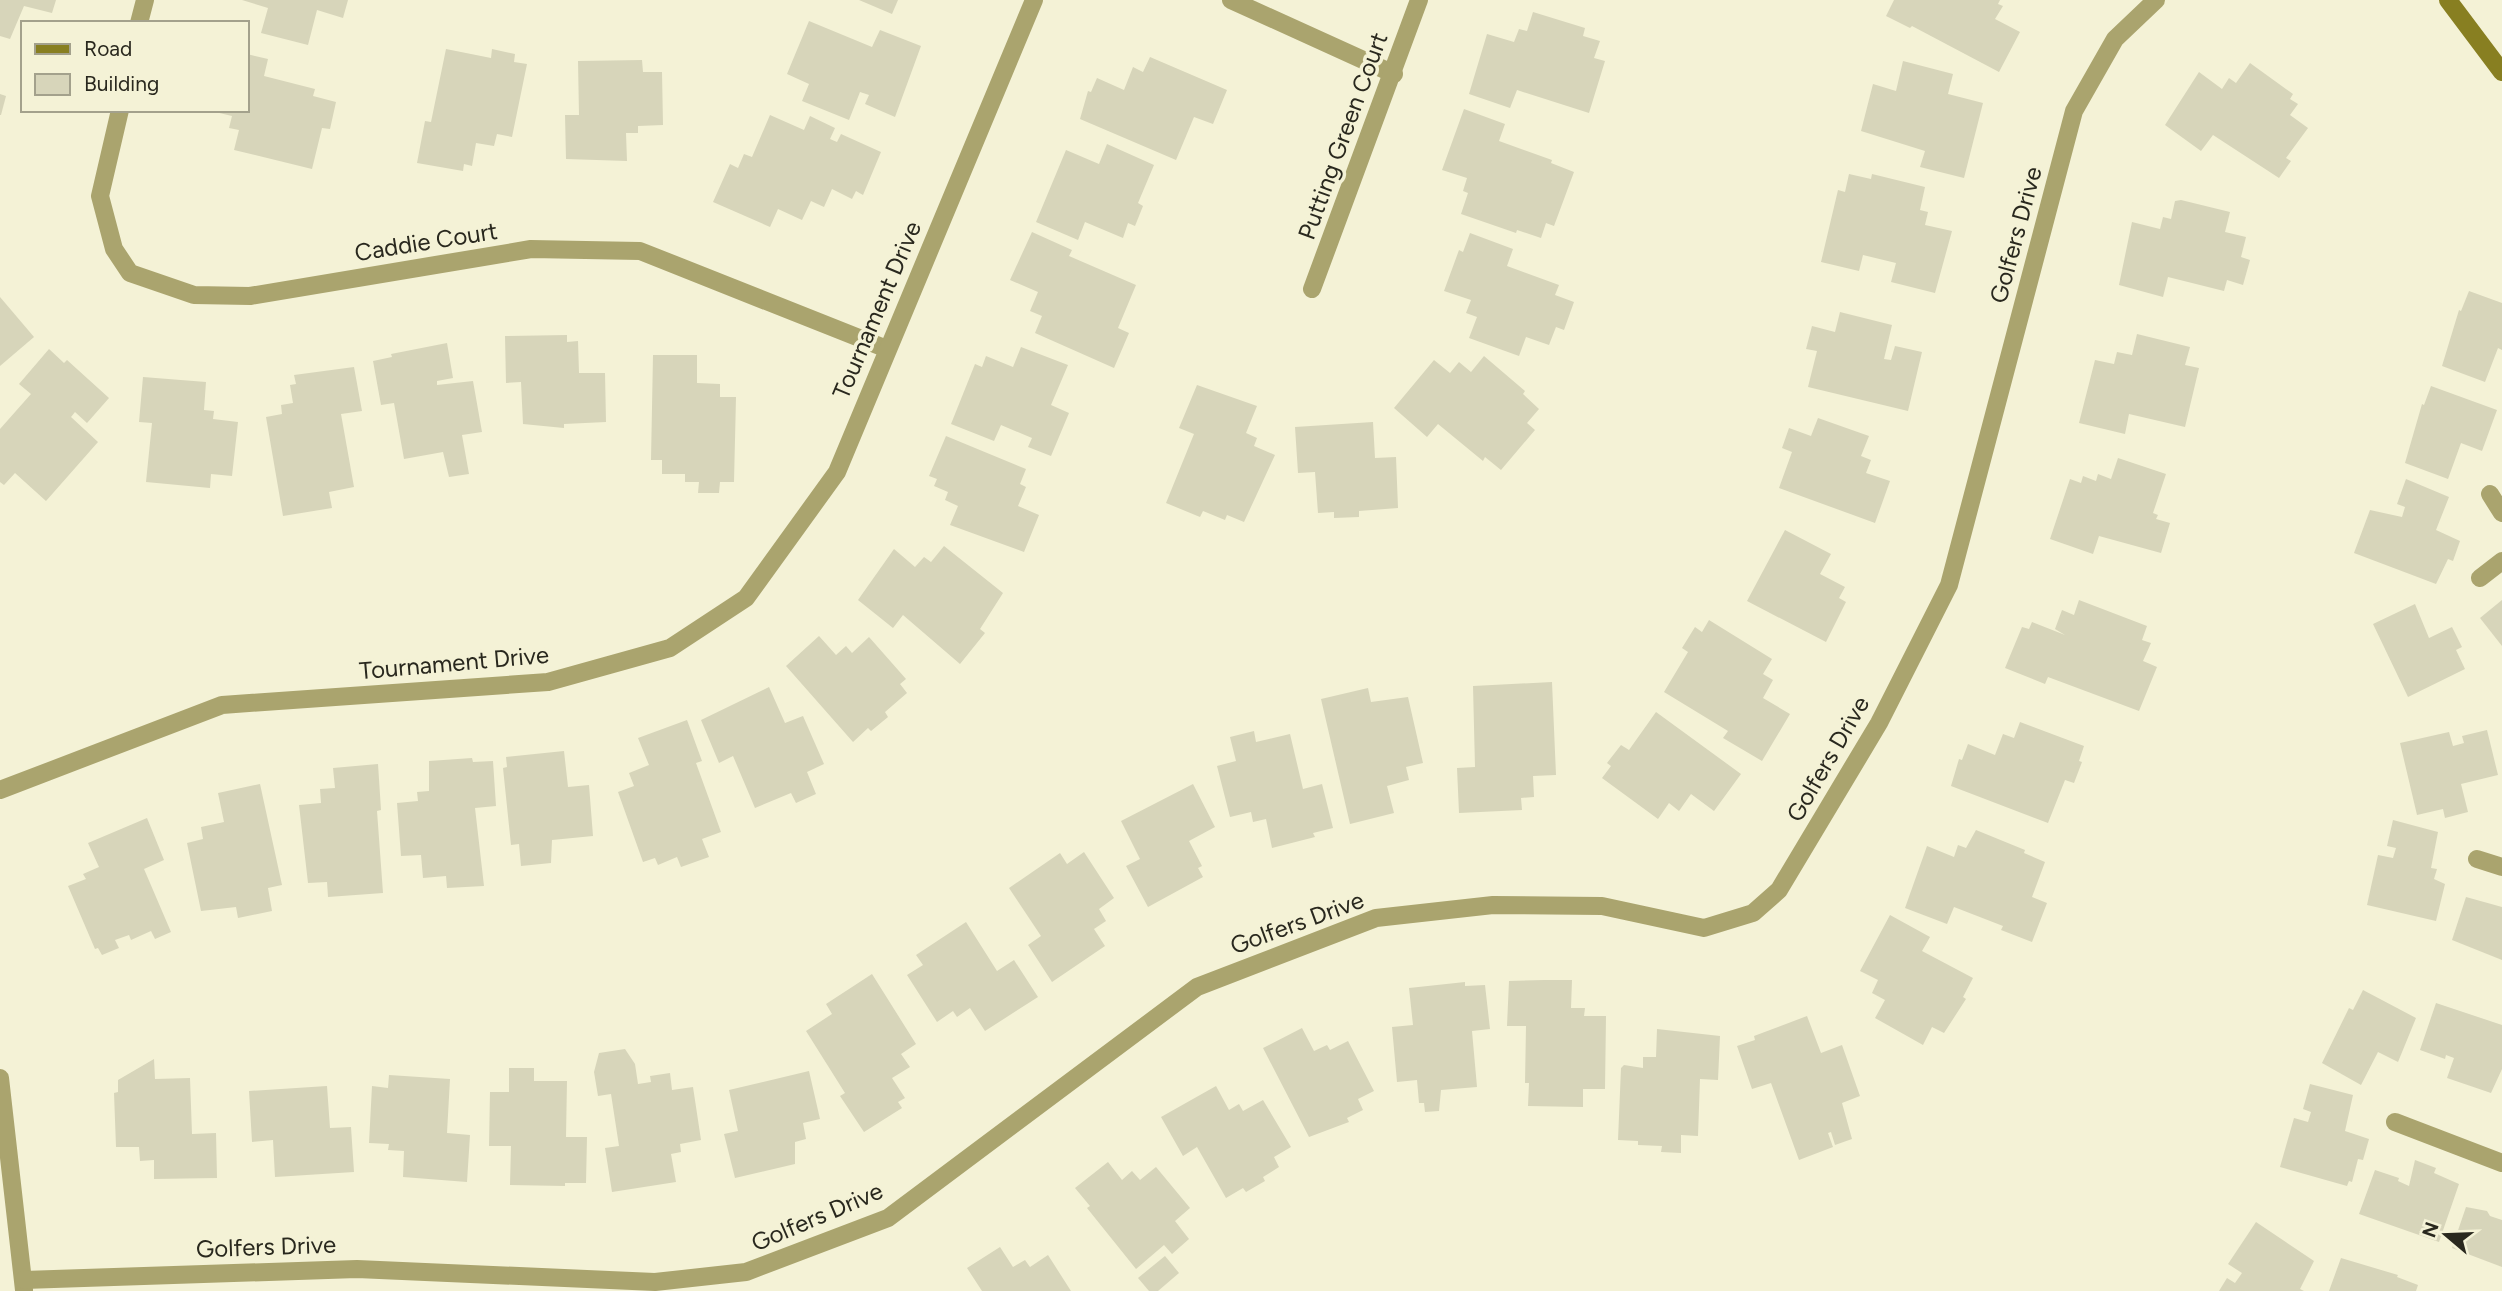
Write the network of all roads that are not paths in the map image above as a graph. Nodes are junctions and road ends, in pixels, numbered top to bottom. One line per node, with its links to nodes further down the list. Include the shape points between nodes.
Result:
1 (145, 0): 7 (street)
2 (1034, 0): 12 (street, Tournament Drive)
3 (1231, 0): 9 (street)
4 (1419, 0): 9 (street, Putting Green Court)
5 (2156, 0): 23 (street, Golfers Drive, via 2115,39 2074,111 1948,584 1872,735 1779,890 1753,913 1704,928 1602,906 1493,905 1376,918 1197,987 888,1218 746,1272 655,1282 357,1269)
6 (2448, 0): 8 (main road)
7 (140, 21)
8 (2502, 72)
9 (1394, 74): 11 (street, Putting Green Court)
10 (120, 112): 12 (street, Caddie Court, via 100,196 114,249 130,273 194,295 250,296 531,249 640,251)
11 (1312, 289)
12 (887, 349): 17 (street, Tournament Drive, via 837,472 746,598 670,648 548,682 222,705)
13 (2490, 494): 14 (street)
14 (2502, 513)
15 (2502, 561): 16 (street)
16 (2480, 578)
17 (0, 790)
18 (2477, 859): 19 (street)
19 (2502, 867)
20 (0, 1078): 23 (street)
21 (2395, 1122): 22 (street)
22 (2502, 1163)
23 (24, 1286)

